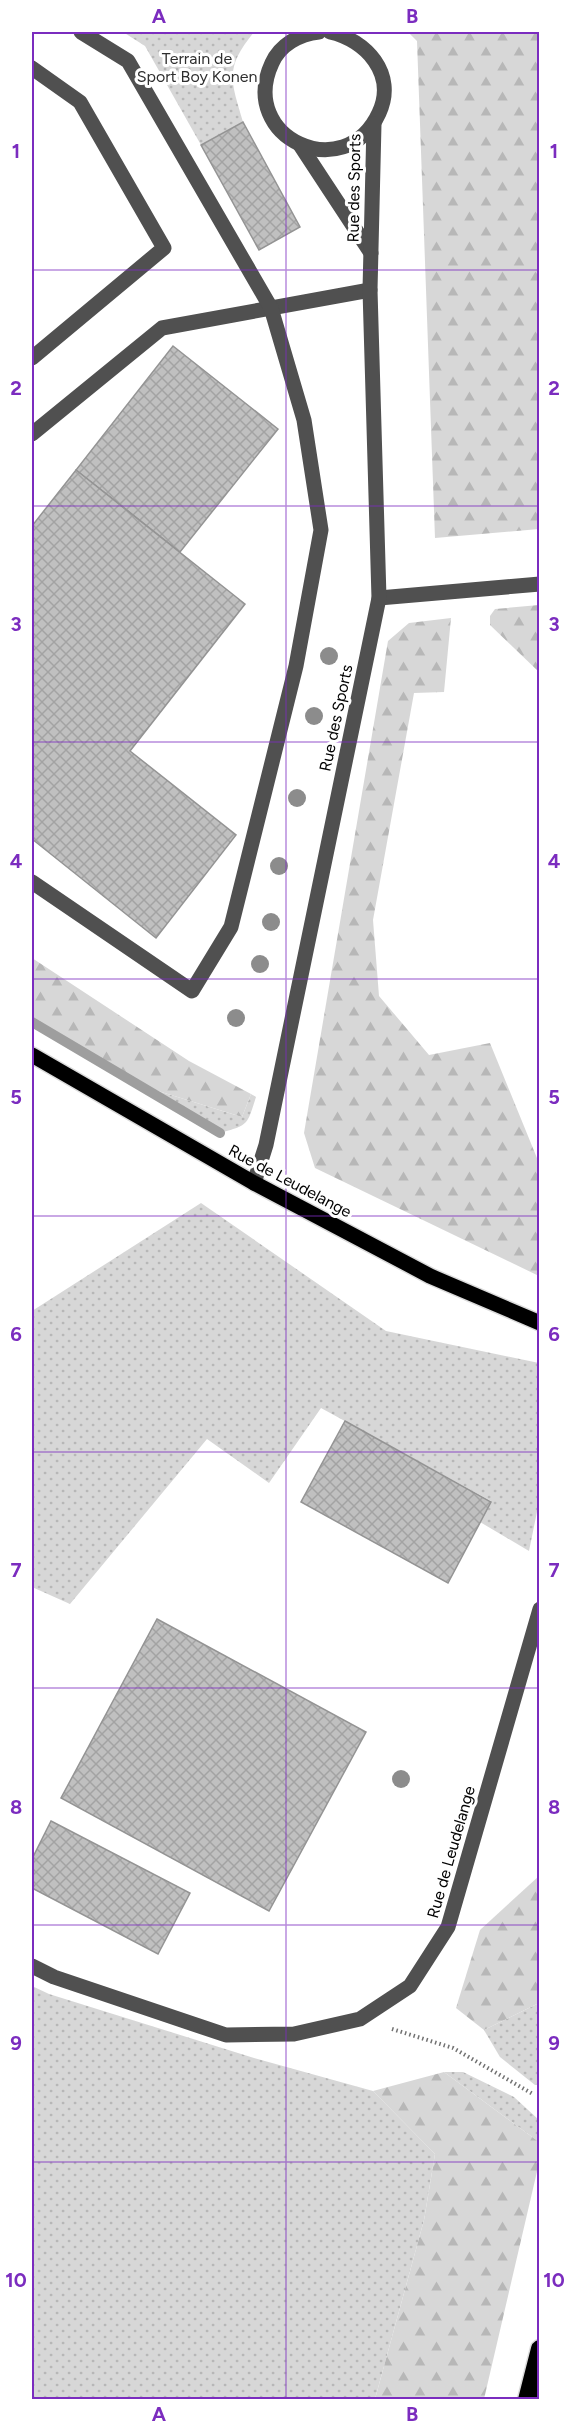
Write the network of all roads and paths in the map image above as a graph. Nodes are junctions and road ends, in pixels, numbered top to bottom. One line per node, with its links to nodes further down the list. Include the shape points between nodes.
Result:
1 (81, 32): 9 (street, via 128,61)
2 (319, 32): 6 (street, Rue des Sports, via 290,41 275,57 266,75 264,97 270,117 282,134)
3 (330, 32): 5 (street, Rue des Sports, via 346,35 368,50 379,67 384,88)
4 (32, 68): 10 (street, via 80,102 164,248)
5 (374, 124): 6 (street, Rue des Sports, via 342,148 322,150); 7 (street, Rue des Sports)
6 (300, 145): 7 (street, Rue des Sports)
7 (370, 253): 8 (street, Rue des Sports)
8 (370, 290): 9 (street); 13 (street, Rue des Sports)
9 (271, 308): 11 (street, via 162,328); 14 (street, via 304,420 321,530 296,666 231,927 192,990)
10 (32, 358)
11 (32, 434)
12 (540, 584): 13 (street)
13 (379, 598): 16 (street, Rue des Sports, via 266,1144)
14 (32, 882)
15 (32, 1055): 16 (main road, Rue de Leudelange)
16 (254, 1183): 17 (main road, Rue de Leudelange, via 430,1276)
17 (540, 1323)
18 (540, 1609): 20 (street, Rue de Leudelange, via 448,1927 410,1986)
19 (32, 1966): 20 (street, Rue de Leudelange, via 226,2035 294,2034)
20 (360, 2019): 21 (path, via 453,2048)
21 (533, 2094)
22 (540, 2349): 23 (highway)
23 (527, 2400)

